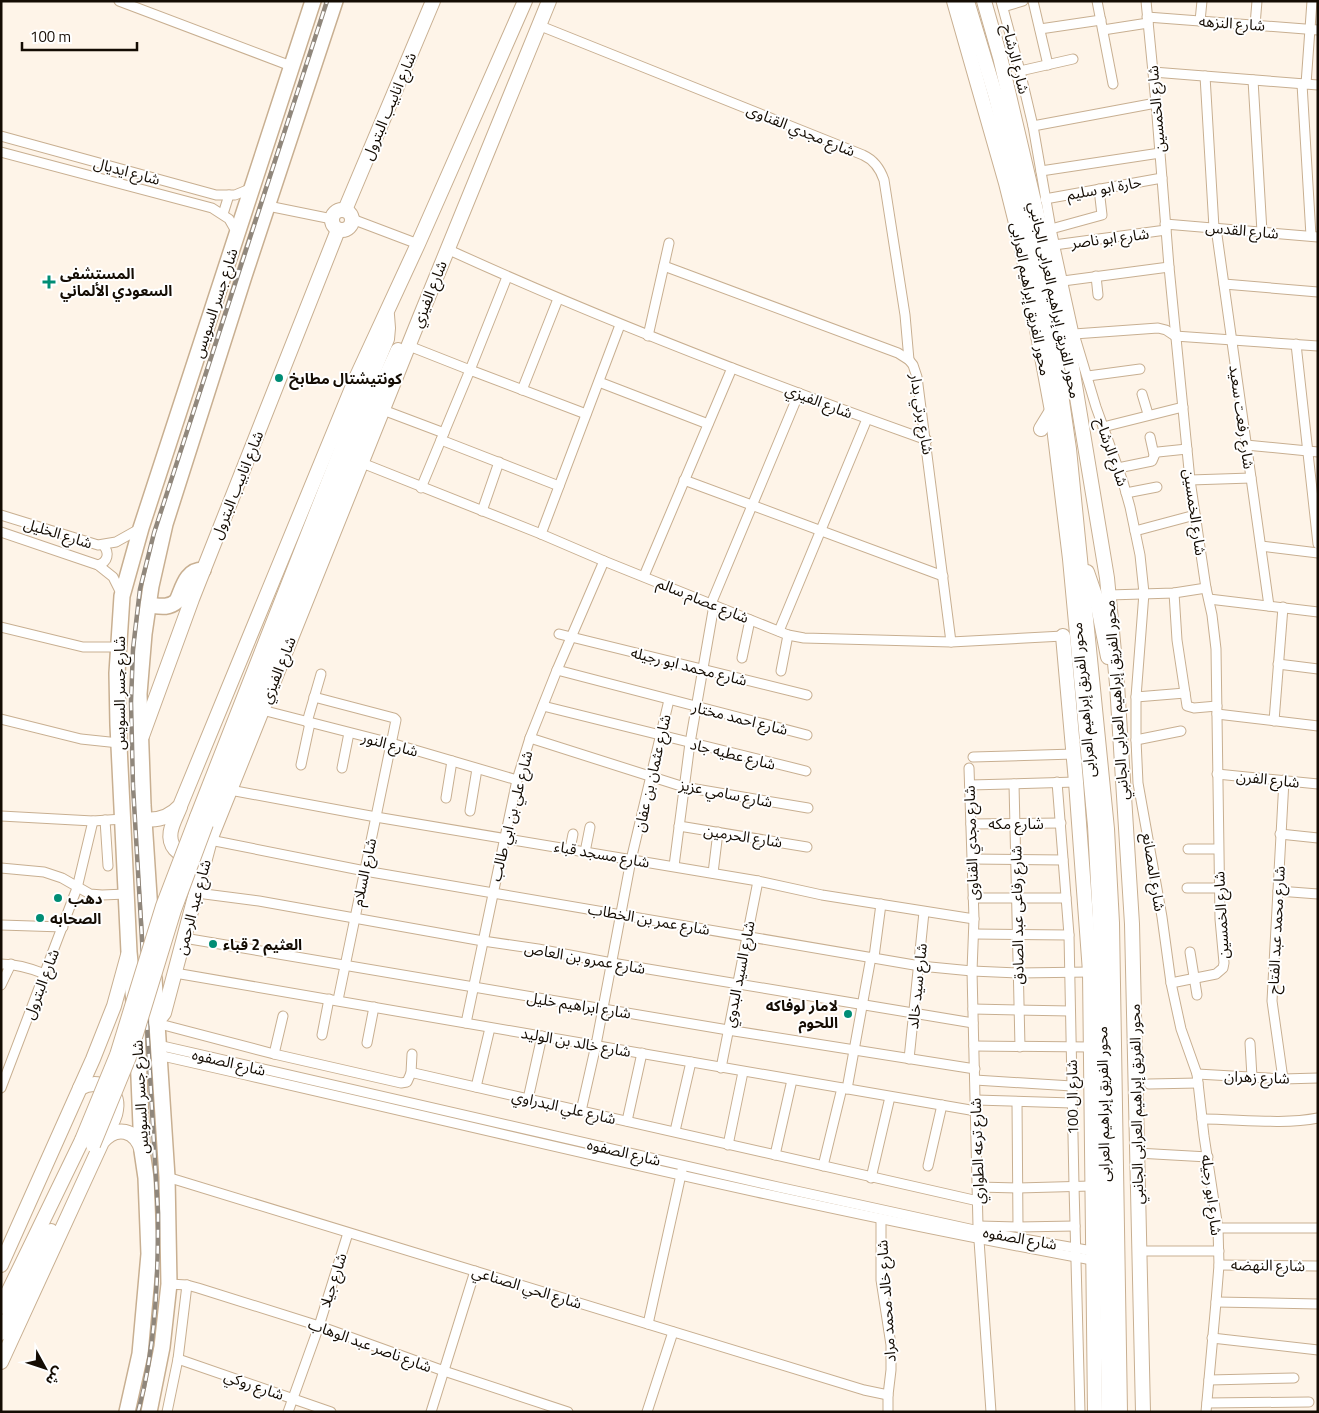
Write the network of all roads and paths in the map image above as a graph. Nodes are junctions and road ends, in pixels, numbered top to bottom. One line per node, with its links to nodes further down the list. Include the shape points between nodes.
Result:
1 (119, 1): 28 (street)
2 (313, 1): 28 (main road, شارع جسر السويس)
3 (335, 1): 47 (main road, شارع جسر السويس)
4 (433, 1): 49 (main road, شارع انابيب البترول)
5 (525, 1): 58 (main road)
6 (954, 1): 91 (main road, محور الفريق إبراهيم العرابى, via 1014,213)
7 (967, 1): 129 (main road, محور الفريق إبراهيم العرابى, via 996,96 1041,281 1067,433)
8 (984, 1): 138 (main road, محور الفريق إبراهيم العرابى الجانبي, via 1070,355)
9 (1023, 1): 17 (street)
10 (1033, 1): 23 (street)
11 (1097, 1): 18 (street)
12 (1146, 1): 19 (street, شارع الخمسين)
13 (1202, 1): 20 (street)
14 (1257, 1): 22 (street)
15 (1312, 1): 24 (street)
16 (545, 4): 21 (main road)
17 (1002, 4): 29 (street, شارع الرشاح)
18 (1101, 20): 23 (street); 25 (street)
19 (1147, 20): 20 (street, شارع النزهه); 25 (street, شارع النزهه); 30 (street, شارع الخمسين)
20 (1200, 21): 22 (street, شارع النزهه)
21 (538, 25): 60 (main road); 80 (street, شارع مجدي القناوى, via 872,161 884,180)
22 (1255, 25): 24 (street, شارع النزهه)
23 (1040, 29): 27 (street)
24 (1314, 29): 34 (street)
25 (1103, 30): 33 (street)
26 (1073, 59): 27 (street)
27 (1048, 65): 29 (street)
28 (291, 66): 43 (main road, شارع جسر السويس)
29 (1020, 71): 37 (street, شارع الرشاح)
30 (1153, 72): 31 (street); 36 (street, شارع الخمسين)
31 (1205, 76): 32 (street); 52 (street, شارع رفعت سعيد)
32 (1253, 80): 34 (street); 54 (street)
33 (1113, 84)
34 (1304, 84): 35 (street); 56 (street)
35 (1318, 85)
36 (1156, 103): 37 (street); 40 (street, شارع الخمسين)
37 (1033, 126): 41 (street, شارع الرشاح)
38 (1, 136): 45 (street, شارع ايديال)
39 (1, 152): 48 (street, شارع ايديال, via 212,208)
40 (1160, 153): 41 (street); 42 (street, شارع الخمسين)
41 (1040, 172): 46 (street, شارع الرشاح)
42 (1162, 178): 44 (street, حارة ابو سليم); 51 (street, شارع الخمسين)
43 (252, 188): 45 (street, شارع ايديال); 55 (main road, شارع جسر السويس)
44 (1099, 189): 46 (street, حارة ابو سليم); 53 (street, via 1102,215)
45 (229, 196): 48 (street)
46 (1045, 199): 53 (street, شارع الرشاح)
47 (268, 206): 50 (street); 141 (main road, شارع جسر السويس, via 165,524)
48 (223, 214): 55 (street)
49 (349, 215): 50 (main road, via 336,211); 58 (street)
50 (335, 224): 132 (main road, شارع انابيب البترول)
51 (1166, 227): 52 (street, شارع القدس); 59 (street, شارع ابو ناصر); 62 (street, شارع الخمسين)
52 (1215, 228): 54 (street, شارع القدس); 66 (street, شارع رفعت سعيد)
53 (1051, 229): 59 (street, شارع الرشاح)
54 (1262, 232): 56 (street, شارع القدس)
55 (237, 233): 120 (main road, شارع جسر السويس)
56 (1314, 236)
57 (669, 243): 61 (street)
58 (418, 244): 70 (main road)
59 (1054, 245): 65 (street, شارع الرشاح)
60 (447, 249): 63 (street, شارع الفيزي); 71 (main road, شارع الفيزي)
61 (664, 266): 74 (street); 80 (street, شارع برتي بدار, via 898,353)
62 (1169, 267): 64 (street); 75 (street, شارع الخمسين)
63 (507, 276): 69 (street, شارع الفيزي); 83 (street)
64 (1096, 276): 65 (street); 68 (street)
65 (1062, 280): 73 (street, شارع الرشاح)
66 (1224, 284): 67 (street); 76 (street, شارع رفعت سعيد)
67 (1318, 292)
68 (1098, 295)
69 (558, 299): 72 (street, شارع الفيزي); 86 (street)
70 (387, 312): 206 (main road, via 357,376); 214 (main road, via 387,339 344,441)
71 (420, 317): 78 (main road, شارع الفيزي); 214 (main road, via 405,334 358,437)
72 (620, 325): 74 (street, شارع الفيزي); 85 (street)
73 (1074, 334): 75 (street, via 1158,328); 84 (street, شارع الرشاح)
74 (648, 336): 81 (street, شارع الفيزي)
75 (1175, 336): 76 (street); 89 (street, شارع الخمسين)
76 (1231, 339): 77 (street); 101 (street, شارع رفعت سعيد)
77 (1296, 344): 79 (street); 103 (street)
78 (409, 346): 83 (street); 90 (main road, شارع الفيزي)
79 (1318, 346)
80 (909, 360): 100 (street, شارع برتي بدار, via 916,370)
81 (732, 368): 87 (street, شارع الفيزي); 95 (street)
82 (1140, 368): 84 (street)
83 (470, 370): 86 (street); 98 (street)
84 (1088, 376): 96 (street, شارع الرشاح)
85 (599, 382): 92 (street); 95 (street)
86 (522, 390): 92 (street)
87 (799, 393): 94 (street, شارع الفيزي); 116 (street)
88 (1142, 394): 93 (street)
89 (1182, 407): 93 (street); 102 (street, شارع الخمسين)
90 (384, 410): 98 (street); 107 (main road, شارع الفيزي)
91 (1052, 410): 97 (main road); 276 (main road, محور الفريق إبراهيم العرابى, via 1070,559 1095,826)
92 (586, 414): 112 (street)
93 (1148, 414): 96 (street)
94 (867, 418): 100 (street, شارع الفيزي); 122 (street)
95 (708, 424): 110 (street)
96 (1103, 426): 108 (street, شارع الرشاح)
97 (1041, 429)
98 (443, 437): 106 (street); 114 (street)
99 (1150, 437): 105 (street)
100 (927, 440): 134 (street, شارع برتي بدار)
101 (1246, 445): 103 (street); 109 (street, شارع رفعت سعيد)
102 (1187, 449): 105 (street, via 1158,452); 111 (street, شارع الخمسين)
103 (1308, 452): 104 (street); 125 (street)
104 (1318, 452)
105 (1154, 456): 108 (street, via 1152,461)
106 (499, 462): 112 (street); 117 (street)
107 (362, 463): 114 (street, شارع عصام سالم); 169 (main road, شارع الفيزي)
108 (1118, 468): 115 (street, شارع الرشاح)
109 (1251, 478): 111 (street); 127 (street, شارع رفعت سعيد)
110 (684, 480): 116 (street); 133 (street)
111 (1190, 480): 119 (street, شارع الخمسين)
112 (559, 486): 124 (street)
113 (1157, 487): 115 (street)
114 (421, 488): 117 (street, شارع عصام سالم)
115 (1126, 493): 121 (street, شارع الرشاح)
116 (752, 505): 122 (street); 142 (street)
117 (482, 511): 124 (street, شارع عصام سالم)
118 (1, 515): 126 (street, شارع الخليل)
119 (1195, 516): 121 (street); 135 (street, شارع الخمسين)
120 (141, 528): 126 (street, شارع الخليل, via 123,540); 139 (main road, شارع جسر السويس)
121 (1135, 530): 136 (street, شارع الرشاح)
122 (821, 531): 134 (street); 148 (street)
123 (1, 532): 131 (street, شارع الخليل)
124 (541, 534): 130 (street, شارع عصام سالم)
125 (1318, 544)
126 (103, 546): 131 (street, via 108,556)
127 (1261, 546): 128 (street); 143 (street, شارع رفعت سعيد)
128 (1318, 554)
129 (1080, 560): 161 (main road, via 1096,595); 412 (main road, محور الفريق إبراهيم العرابى, via 1107,829 1112,923)
130 (604, 561): 133 (street, شارع عصام سالم); 151 (street, شارع علي بن ابي طالب)
131 (98, 565): 139 (street, شارع الخليل, via 113,577)
132 (203, 570): 141 (main road, via 188,576 174,604 166,607); 181 (main road, شارع انابيب البترول)
133 (644, 576): 142 (street, شارع عصام سالم)
134 (943, 576): 152 (street, شارع برتي بدار)
135 (1206, 588): 137 (street); 140 (street, شارع الخمسين)
136 (1144, 593): 137 (street); 138 (street); 165 (street, شارع الرشاح)
137 (1174, 593): 162 (street)
138 (1109, 595): 161 (main road, محور الفريق إبراهيم العرابى الجانبي)
139 (122, 596): 153 (main road, شارع جسر السويس)
140 (1209, 598): 143 (street); 170 (street, شارع الخمسين, via 1216,649)
141 (148, 605): 181 (main road, شارع جسر السويس, via 139,694)
142 (712, 605): 146 (street, شارع عصام سالم); 156 (street)
143 (1270, 606): 144 (street)
144 (1283, 607): 145 (street); 155 (street)
145 (1318, 612)
146 (750, 620): 148 (street, شارع عصام سالم); 154 (street)
147 (1, 627): 153 (street, via 83,647)
148 (784, 633): 152 (street, شارع عصام سالم, via 804,638); 159 (street)
149 (559, 634): 151 (street, شارع محمد ابو رجيله)
150 (1063, 636): 152 (street, شارع عصام سالم); 185 (main road)
151 (570, 638): 156 (street, شارع محمد ابو رجيله); 158 (street, شارع علي بن ابي طالب)
152 (951, 642)
153 (118, 647): 182 (main road, شارع جسر السويس)
154 (742, 658)
155 (1278, 664): 157 (street); 172 (street)
156 (702, 669): 163 (street, شارع محمد ابو رجيله); 168 (street)
157 (1318, 669)
158 (557, 670): 166 (street, شارع احمد مختار); 167 (street, شارع علي بن ابي طالب)
159 (781, 672)
160 (321, 674): 164 (street)
161 (1117, 684): 348 (main road, محور الفريق إبراهيم العرابى الجانبي, via 1132,924)
162 (1184, 693): 165 (street); 170 (street, via 1190,708)
163 (807, 695)
164 (314, 697): 173 (street); 183 (street, شارع السلام, via 395,718)
165 (1136, 697): 180 (street, شارع الرشاح)
166 (669, 700): 168 (street, شارع احمد مختار); 178 (street, شارع عثمان بن عفان)
167 (543, 706): 178 (street, شارع عطيه جاد); 179 (street, شارع علي بن ابي طالب)
168 (696, 706): 177 (street, شارع احمد مختار); 184 (street)
169 (262, 710): 173 (street, شارع النور); 204 (main road, شارع الفيزي)
170 (1217, 710): 172 (street); 194 (street, شارع الخمسين)
171 (1, 719): 182 (street, via 81,739)
172 (1274, 721): 174 (street)
173 (309, 723): 176 (street, شارع النور); 189 (street)
174 (1318, 726)
175 (1181, 730): 180 (street)
176 (349, 733): 183 (street, شارع النور); 190 (street)
177 (807, 735)
178 (661, 736): 184 (street, شارع عطيه جاد); 195 (street, شارع عثمان بن عفان)
179 (530, 738): 195 (street, شارع سامي عزيز); 196 (street, شارع علي بن ابي طالب)
180 (1136, 740): 188 (street, شارع الرشاح)
181 (140, 742): 212 (main road, شارع جسر السويس)
182 (119, 743): 211 (main road, شارع جسر السويس)
183 (391, 743): 187 (street, شارع النور); 210 (street, شارع السلام)
184 (690, 743): 193 (street, شارع عطيه جاد); 203 (street)
185 (1074, 754): 186 (street); 199 (main road)
186 (973, 757)
187 (452, 761): 192 (street, شارع النور); 205 (street)
188 (1136, 761): 281 (street, شارع المصانع)
189 (301, 765)
190 (342, 768)
191 (969, 768): 202 (street, شارع مجدي القناوى)
192 (478, 769): 196 (street, شارع النور); 208 (street)
193 (806, 771)
194 (1217, 774): 197 (street, شارع الفرن); 230 (street, شارع الخمسين)
195 (651, 776): 203 (street, شارع سامي عزيز); 234 (street, شارع عثمان بن عفان)
196 (517, 780): 224 (street, شارع علي بن ابي طالب)
197 (1284, 780): 201 (street, شارع الفرن); 223 (street, شارع محمد عبد الفتاح)
198 (1058, 782): 199 (street); 200 (street); 217 (street, شارع ال 100)
199 (1076, 782): 276 (main road)
200 (1014, 784): 202 (street); 216 (street, شارع رفاعى عبد الصادق)
201 (1318, 784)
202 (970, 785): 218 (street, شارع مجدي القناوى)
203 (684, 787): 207 (street, شارع سامي عزيز); 219 (street)
204 (230, 790): 210 (street, شارع مسجد قباء); 226 (main road, شارع عبد الرحمن)
205 (446, 798)
206 (180, 806): 212 (main road, via 167,817); 226 (main road, via 170,833 174,848 187,856 197,855 206,849)
207 (808, 808)
208 (470, 810)
209 (1, 816): 215 (street)
210 (376, 817): 224 (street, شارع مسجد قباء); 239 (street, شارع السلام)
211 (122, 819): 213 (street); 248 (main road, شارع جسر السويس)
212 (144, 819): 295 (main road, شارع جسر السويس)
213 (105, 820): 215 (street); 236 (street)
214 (201, 820): 345 (main road, bridge, via 163,906)
215 (93, 821): 242 (street, شارع البترول)
216 (1015, 823): 217 (street, شارع مكه); 218 (street, شارع مكه); 232 (street, شارع رفاعى عبد الصادق)
217 (1061, 823): 235 (street, شارع ال 100)
218 (971, 824): 233 (street, شارع مجدي القناوى)
219 (679, 826): 221 (street, شارع الحرمين); 237 (street)
220 (590, 828): 231 (street)
221 (718, 832): 227 (street, شارع الحرمين); 240 (street)
222 (573, 834): 229 (street)
223 (1280, 834): 225 (street); 245 (street, شارع محمد عبد الفتاح)
224 (504, 838): 229 (street, شارع مسجد قباء); 247 (street, شارع علي بن ابي طالب)
225 (1318, 838)
226 (210, 840): 239 (street, شارع عمر بن الخطاب); 246 (main road, شارع عبد الرحمن)
227 (807, 847)
228 (1188, 848): 230 (street)
229 (570, 849): 231 (street, شارع مسجد قباء)
230 (1218, 849): 244 (street, شارع الخمسين)
231 (585, 852): 234 (street, شارع مسجد قباء)
232 (1016, 858): 233 (street); 235 (street); 251 (street, شارع رفاعى عبد الصادق)
233 (972, 859): 250 (street, شارع مجدي القناوى)
234 (632, 860): 237 (street, شارع مسجد قباء); 255 (street, شارع عثمان بن عفان)
235 (1063, 860): 252 (street, شارع ال 100)
236 (108, 866)
237 (674, 866): 240 (street, شارع مسجد قباء)
238 (1, 868): 242 (street, via 44,872)
239 (365, 871): 247 (street, شارع عمر بن الخطاب); 256 (street, شارع السلام)
240 (714, 873): 241 (street, شارع مسجد قباء)
241 (758, 881): 253 (street, شارع مسجد قباء); 263 (street, شارع السيد البدوي)
242 (77, 888): 248 (street, via 96,895); 259 (street, شارع البترول)
243 (1187, 888): 244 (street)
244 (1219, 888): 280 (street, شارع الخمسين, via 1223,968 1216,974)
245 (1278, 891): 249 (street); 323 (street, شارع محمد عبد الفتاح, via 1272,1001)
246 (197, 893): 256 (street, شارع عمرو بن العاص); 264 (main road, شارع عبد الرحمن)
247 (493, 893): 255 (street, شارع عمر بن الخطاب); 265 (street, شارع علي بن ابي طالب)
248 (126, 894): 266 (main road, شارع جسر السويس)
249 (1318, 894)
250 (973, 898): 251 (street); 257 (street, شارع مجدي القناوى)
251 (1017, 898): 252 (street); 261 (street, شارع رفاعى عبد الصادق)
252 (1066, 898): 262 (street, شارع ال 100)
253 (881, 904): 254 (street, شارع مسجد قباء); 268 (street)
254 (924, 912): 257 (street, شارع مسجد قباء); 273 (street, شارع سيد خالد)
255 (621, 915): 263 (street, شارع عمر بن الخطاب); 269 (street, شارع عثمان بن عفان)
256 (355, 919): 265 (street, شارع عمرو بن العاص); 272 (street, شارع السلام)
257 (974, 919): 260 (street, شارع ترعه الطواري)
258 (1, 925): 259 (street)
259 (63, 927): 279 (street, شارع البترول)
260 (974, 934): 261 (street); 274 (street, شارع ترعه الطواري)
261 (1018, 935): 262 (street); 278 (street, شارع رفاعى عبد الصادق)
262 (1069, 935): 275 (street, شارع ال 100)
263 (747, 936): 268 (street, شارع عمر بن الخطاب); 282 (street, شارع السيد البدوي)
264 (184, 938): 272 (street, شارع ابراهيم خليل); 277 (main road, شارع عبد الرحمن)
265 (483, 941): 269 (street, شارع عمرو بن العاص); 284 (street, شارع علي بن ابي طالب)
266 (129, 952): 331 (main road, via 114,1006); 347 (main road, شارع جسر السويس, via 139,1046)
267 (1190, 952): 280 (street)
268 (873, 957): 273 (street, شارع عمر بن الخطاب); 287 (street)
269 (612, 963): 282 (street, شارع عمرو بن العاص); 289 (street, شارع عثمان بن عفان)
270 (1, 964): 271 (street)
271 (11, 964): 279 (street); 283 (street)
272 (345, 966): 284 (street, شارع ابراهيم خليل); 286 (street, شارع السلام)
273 (920, 966): 274 (street, شارع عمر بن الخطاب); 293 (street, شارع سيد خالد)
274 (972, 971): 278 (street, شارع عمر بن الخطاب); 290 (street, شارع ترعه الطواري)
275 (1070, 972): 276 (street, شارع عمر بن الخطاب); 278 (street, شارع عمر بن الخطاب); 292 (street, شارع ال 100)
276 (1095, 972): 308 (main road); 411 (main road, محور الفريق إبراهيم العرابى)
277 (175, 973): 286 (street, شارع خالد بن الوليد); 295 (main road, شارع عبد الرحمن, via 164,1014)
278 (1019, 973): 291 (street, شارع رفاعى عبد الصادق)
279 (45, 974): 330 (street, شارع البترول)
280 (1194, 978): 281 (street, شارع الخمسين); 285 (street)
281 (1170, 983): 322 (street, شارع ابو رجيله)
282 (738, 984): 287 (street, شارع عمرو بن العاص); 299 (street, شارع السيد البدوي)
283 (1, 985)
284 (474, 988): 289 (street, شارع ابراهيم خليل); 296 (street, شارع علي بن ابي طالب)
285 (1197, 995)
286 (334, 1000): 288 (street, شارع خالد بن الوليد); 300 (street, شارع السلام)
287 (862, 1004): 293 (street, شارع عمرو بن العاص); 310 (street)
288 (374, 1006): 296 (street, شارع خالد بن الوليد); 302 (street)
289 (603, 1009): 299 (street, شارع ابراهيم خليل); 304 (street, شارع عثمان بن عفان)
290 (973, 1009): 291 (street); 297 (street, شارع ترعه الطواري)
291 (1020, 1010): 292 (street); 306 (street, شارع رفاعى عبد الصادق)
292 (1070, 1011): 307 (street, شارع ال 100)
293 (914, 1014): 297 (street, شارع عمرو بن العاص); 315 (street, شارع سيد خالد)
294 (283, 1016): 312 (street)
295 (156, 1023): 309 (main road, شارع جسر السويس); 312 (street, شارع علي البدراوي)
296 (466, 1023): 298 (street, شارع خالد بن الوليد)
297 (973, 1023): 305 (street, شارع ترعه الطواري)
298 (490, 1028): 301 (street, شارع خالد بن الوليد); 329 (street)
299 (728, 1030): 310 (street, شارع ابراهيم خليل); 317 (street, شارع السيد البدوي)
300 (322, 1035)
301 (542, 1036): 304 (street, شارع خالد بن الوليد); 334 (street)
302 (367, 1043)
303 (1250, 1043): 321 (street)
304 (596, 1045): 311 (street, شارع خالد بن الوليد); 339 (street, شارع عثمان بن عفان)
305 (974, 1046): 306 (street); 318 (street, شارع ترعه الطواري)
306 (1020, 1047): 307 (street)
307 (1071, 1047): 308 (street); 328 (street, شارع ال 100)
308 (1090, 1047): 358 (main road)
309 (158, 1050): 314 (street, شارع الصفوه); 355 (main road, شارع جسر السويس)
310 (854, 1051): 315 (street, شارع ابراهيم خليل); 332 (street)
311 (642, 1053): 316 (street, شارع خالد بن الوليد); 343 (street)
312 (274, 1054): 320 (street, شارع علي البدراوي, via 401,1083 407,1082)
313 (412, 1054): 320 (street)
314 (186, 1057): 351 (street, شارع الصفوه); 354 (street, شارع الصفوه)
315 (909, 1059): 318 (street, شارع ابراهيم خليل)
316 (691, 1062): 317 (street, شارع خالد بن الوليد); 344 (street)
317 (721, 1068): 319 (street, شارع خالد بن الوليد)
318 (975, 1069): 326 (street, شارع ترعه الطواري)
319 (744, 1072): 325 (street, شارع خالد بن الوليد); 346 (street)
320 (411, 1074): 329 (street, شارع علي البدراوي)
321 (1252, 1077): 322 (street, شارع زهران); 323 (street, شارع زهران)
322 (1197, 1078): 327 (street, شارع زهران); 342 (street, شارع ابو رجيله)
323 (1283, 1078): 324 (street, شارع زهران)
324 (1318, 1078)
325 (792, 1080): 332 (street, شارع خالد بن الوليد); 349 (street)
326 (975, 1080): 328 (street); 335 (street, شارع ترعه الطواري)
327 (1149, 1084)
328 (1072, 1086): 337 (street, شارع ال 100)
329 (476, 1087): 334 (street, شارع علي البدراوي)
330 (1, 1088)
331 (80, 1088): 345 (main road, via 93,1083 102,1084 115,1097 117,1106 115,1114); 375 (main road)
332 (844, 1089): 333 (street, شارع خالد بن الوليد); 352 (street)
333 (890, 1097): 338 (street, شارع خالد بن الوليد); 356 (street)
334 (528, 1099): 339 (street, شارع علي البدراوي)
335 (976, 1100): 336 (street); 340 (street, شارع ترعه الطواري)
336 (1017, 1102): 337 (street); 360 (street)
337 (1072, 1103): 357 (street, شارع ال 100)
338 (942, 1106): 340 (street, شارع خالد بن الوليد); 353 (street)
339 (581, 1111): 343 (street, شارع علي البدراوي)
340 (976, 1111): 359 (street, شارع ترعه الطواري)
341 (1318, 1118): 342 (street, via 1279,1122)
342 (1202, 1119): 350 (street, شارع ابو رجيله)
343 (627, 1121): 344 (street, شارع علي البدراوي)
344 (675, 1132): 346 (street, شارع علي البدراوي)
345 (92, 1142): 347 (main road, via 112,1133 125,1132 137,1139); 383 (main road); 387 (main road); 391 (main road)
346 (728, 1145): 349 (street, شارع علي البدراوي)
347 (142, 1151): 368 (main road, شارع جسر السويس)
348 (1137, 1153): 350 (street); 371 (main road, محور الفريق إبراهيم العرابى الجانبي)
349 (774, 1155): 352 (street, شارع علي البدراوي)
350 (1208, 1157): 365 (street, شارع ابو رجيله)
351 (683, 1165): 354 (street); 369 (street, شارع الصفوه)
352 (824, 1166): 356 (street, شارع علي البدراوي)
353 (928, 1166)
354 (681, 1175): 362 (street, شارع الصفوه); 384 (street)
355 (167, 1176): 367 (main road, شارع جسر السويس); 370 (street, شارع الحي الصناعي)
356 (872, 1178): 361 (street, شارع علي البدراوي)
357 (1074, 1186): 358 (street); 360 (street); 363 (street, شارع ال 100)
358 (1091, 1186): 374 (main road)
359 (978, 1187): 360 (street); 361 (street, شارع ترعه الطواري)
360 (1018, 1188): 364 (street)
361 (978, 1201): 369 (street, شارع ترعه الطواري)
362 (881, 1219): 369 (street, شارع الصفوه); 395 (street, شارع خالد محمد مراد, via 881,1280 891,1345)
363 (1075, 1226): 364 (street); 373 (street, شارع ال 100)
364 (1018, 1228): 369 (street)
365 (1218, 1228): 366 (street); 372 (street, شارع ابو رجيله)
366 (1318, 1228)
367 (168, 1230): 368 (main road, via 159,1227); 379 (main road, شارع جسر السويس)
368 (149, 1231): 399 (main road, شارع جسر السويس, via 144,1327)
369 (979, 1232): 373 (street, شارع الصفوه); 408 (street, شارع ترعه الطواري)
370 (348, 1233): 378 (street, شارع الحي الصناعي); 385 (street, شارع جيلا)
371 (1140, 1251): 372 (street); 413 (main road, محور الفريق إبراهيم العرابى الجانبي)
372 (1218, 1251): 376 (street, شارع ابو رجيله)
373 (1075, 1253): 374 (street, شارع الصفوه); 409 (street, شارع ال 100)
374 (1092, 1256): 410 (main road)
375 (1, 1265)
376 (1218, 1265): 377 (street, شارع النهضه); 381 (street, شارع ابو رجيله)
377 (1318, 1266)
378 (475, 1271): 384 (street, شارع الحي الصناعي); 392 (street)
379 (169, 1284): 380 (street, شارع ناصر عبد الوهاب); 400 (main road, شارع جسر السويس, via 162,1347)
380 (186, 1285): 385 (street, شارع ناصر عبد الوهاب); 390 (street)
381 (1216, 1302): 382 (street); 388 (street, شارع ابو رجيله)
382 (1318, 1304)
383 (1, 1307)
384 (648, 1324): 386 (street, شارع الحي الصناعي)
385 (319, 1326): 392 (street, شارع ناصر عبد الوهاب); 396 (street, شارع جيلا)
386 (673, 1332): 395 (street, شارع الحي الصناعي); 406 (street)
387 (1, 1333)
388 (1212, 1338): 389 (street); 394 (street, شارع ابو رجيله)
389 (1318, 1350)
390 (178, 1359): 396 (street, شارع روكي); 401 (street)
391 (1, 1362)
392 (444, 1371): 404 (street); 405 (street, شارع ناصر عبد الوهاب)
393 (1294, 1378): 394 (street)
394 (1209, 1380): 398 (street, شارع ابو رجيله)
395 (888, 1395): 407 (street, شارع خالد محمد مراد)
396 (292, 1398): 402 (street, شارع جيلا); 403 (street, شارع روكي)
397 (1309, 1402): 398 (street)
398 (1206, 1408)
399 (127, 1412)
400 (149, 1412)
401 (167, 1412)
402 (288, 1412)
403 (330, 1412)
404 (431, 1412)
405 (568, 1412)
406 (647, 1412)
407 (888, 1412)
408 (991, 1412)
409 (1080, 1412)
410 (1095, 1412)
411 (1109, 1412)
412 (1120, 1412)
413 (1143, 1412)

